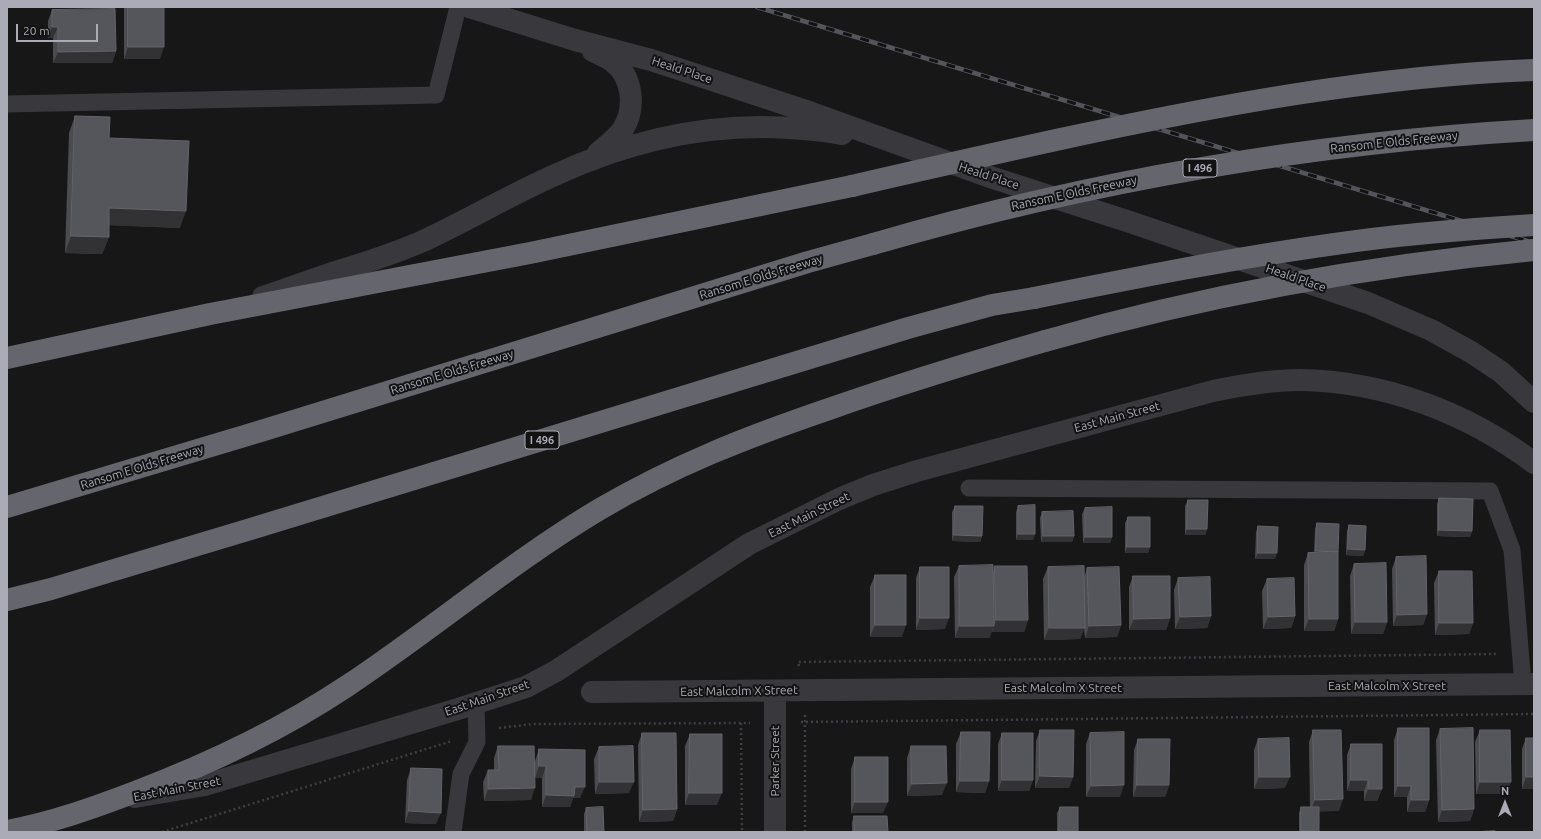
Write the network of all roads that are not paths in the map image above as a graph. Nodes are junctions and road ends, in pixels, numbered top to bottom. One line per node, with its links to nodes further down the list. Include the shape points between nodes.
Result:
1 (458, 7): 5 (lane, via 436,94)
2 (469, 7): 3 (street, Heald Place)
3 (574, 40): 7 (street, Heald Place, via 651,60 812,113); 8 (street, via 612,61 624,74 631,95 624,128)
4 (1534, 70): 11 (highway, bridge, via 1372,84 1260,99 537,251)
5 (7, 104)
6 (1534, 130): 16 (highway, Ransom E Olds Freeway / I 496, bridge, via 1357,145 1271,157 1174,172 996,211 873,244)
7 (900, 146): 8 (street, via 823,131 745,127 668,136); 13 (street, Heald Place, via 1127,221 1403,317 1431,330 1485,362)
8 (590, 160): 11 (street, via 396,252)
9 (1534, 225): 17 (highway, I 496, bridge, via 1436,232 1302,248 992,305 908,328 51,589)
10 (1534, 250): 22 (highway, bridge, via 1401,265 1289,283 1145,314 1045,340 913,381 741,440 678,467 612,502 541,546 365,674 311,708 246,744 193,769)
11 (210, 314): 12 (highway)
12 (7, 358)
13 (1534, 402)
14 (1534, 463): 21 (street, East Main Street, via 1476,426 1414,399 1388,392 1326,381 1299,380 1244,385 1213,391 917,471 839,499 749,544 556,671 526,687)
15 (969, 488): 18 (lane, via 1490,491 1512,550)
16 (7, 507)
17 (7, 600)
18 (1528, 685): 19 (street, East Malcolm X Street)
19 (775, 691): 20 (street, East Malcolm X Street); 25 (street, Parker Street)
20 (592, 692)
21 (476, 703): 22 (street, East Main Street, via 205,785); 24 (lane, via 477,742 461,774)
22 (110, 802): 23 (highway, via 50,821)
23 (7, 831)
24 (453, 832)
25 (775, 832)

